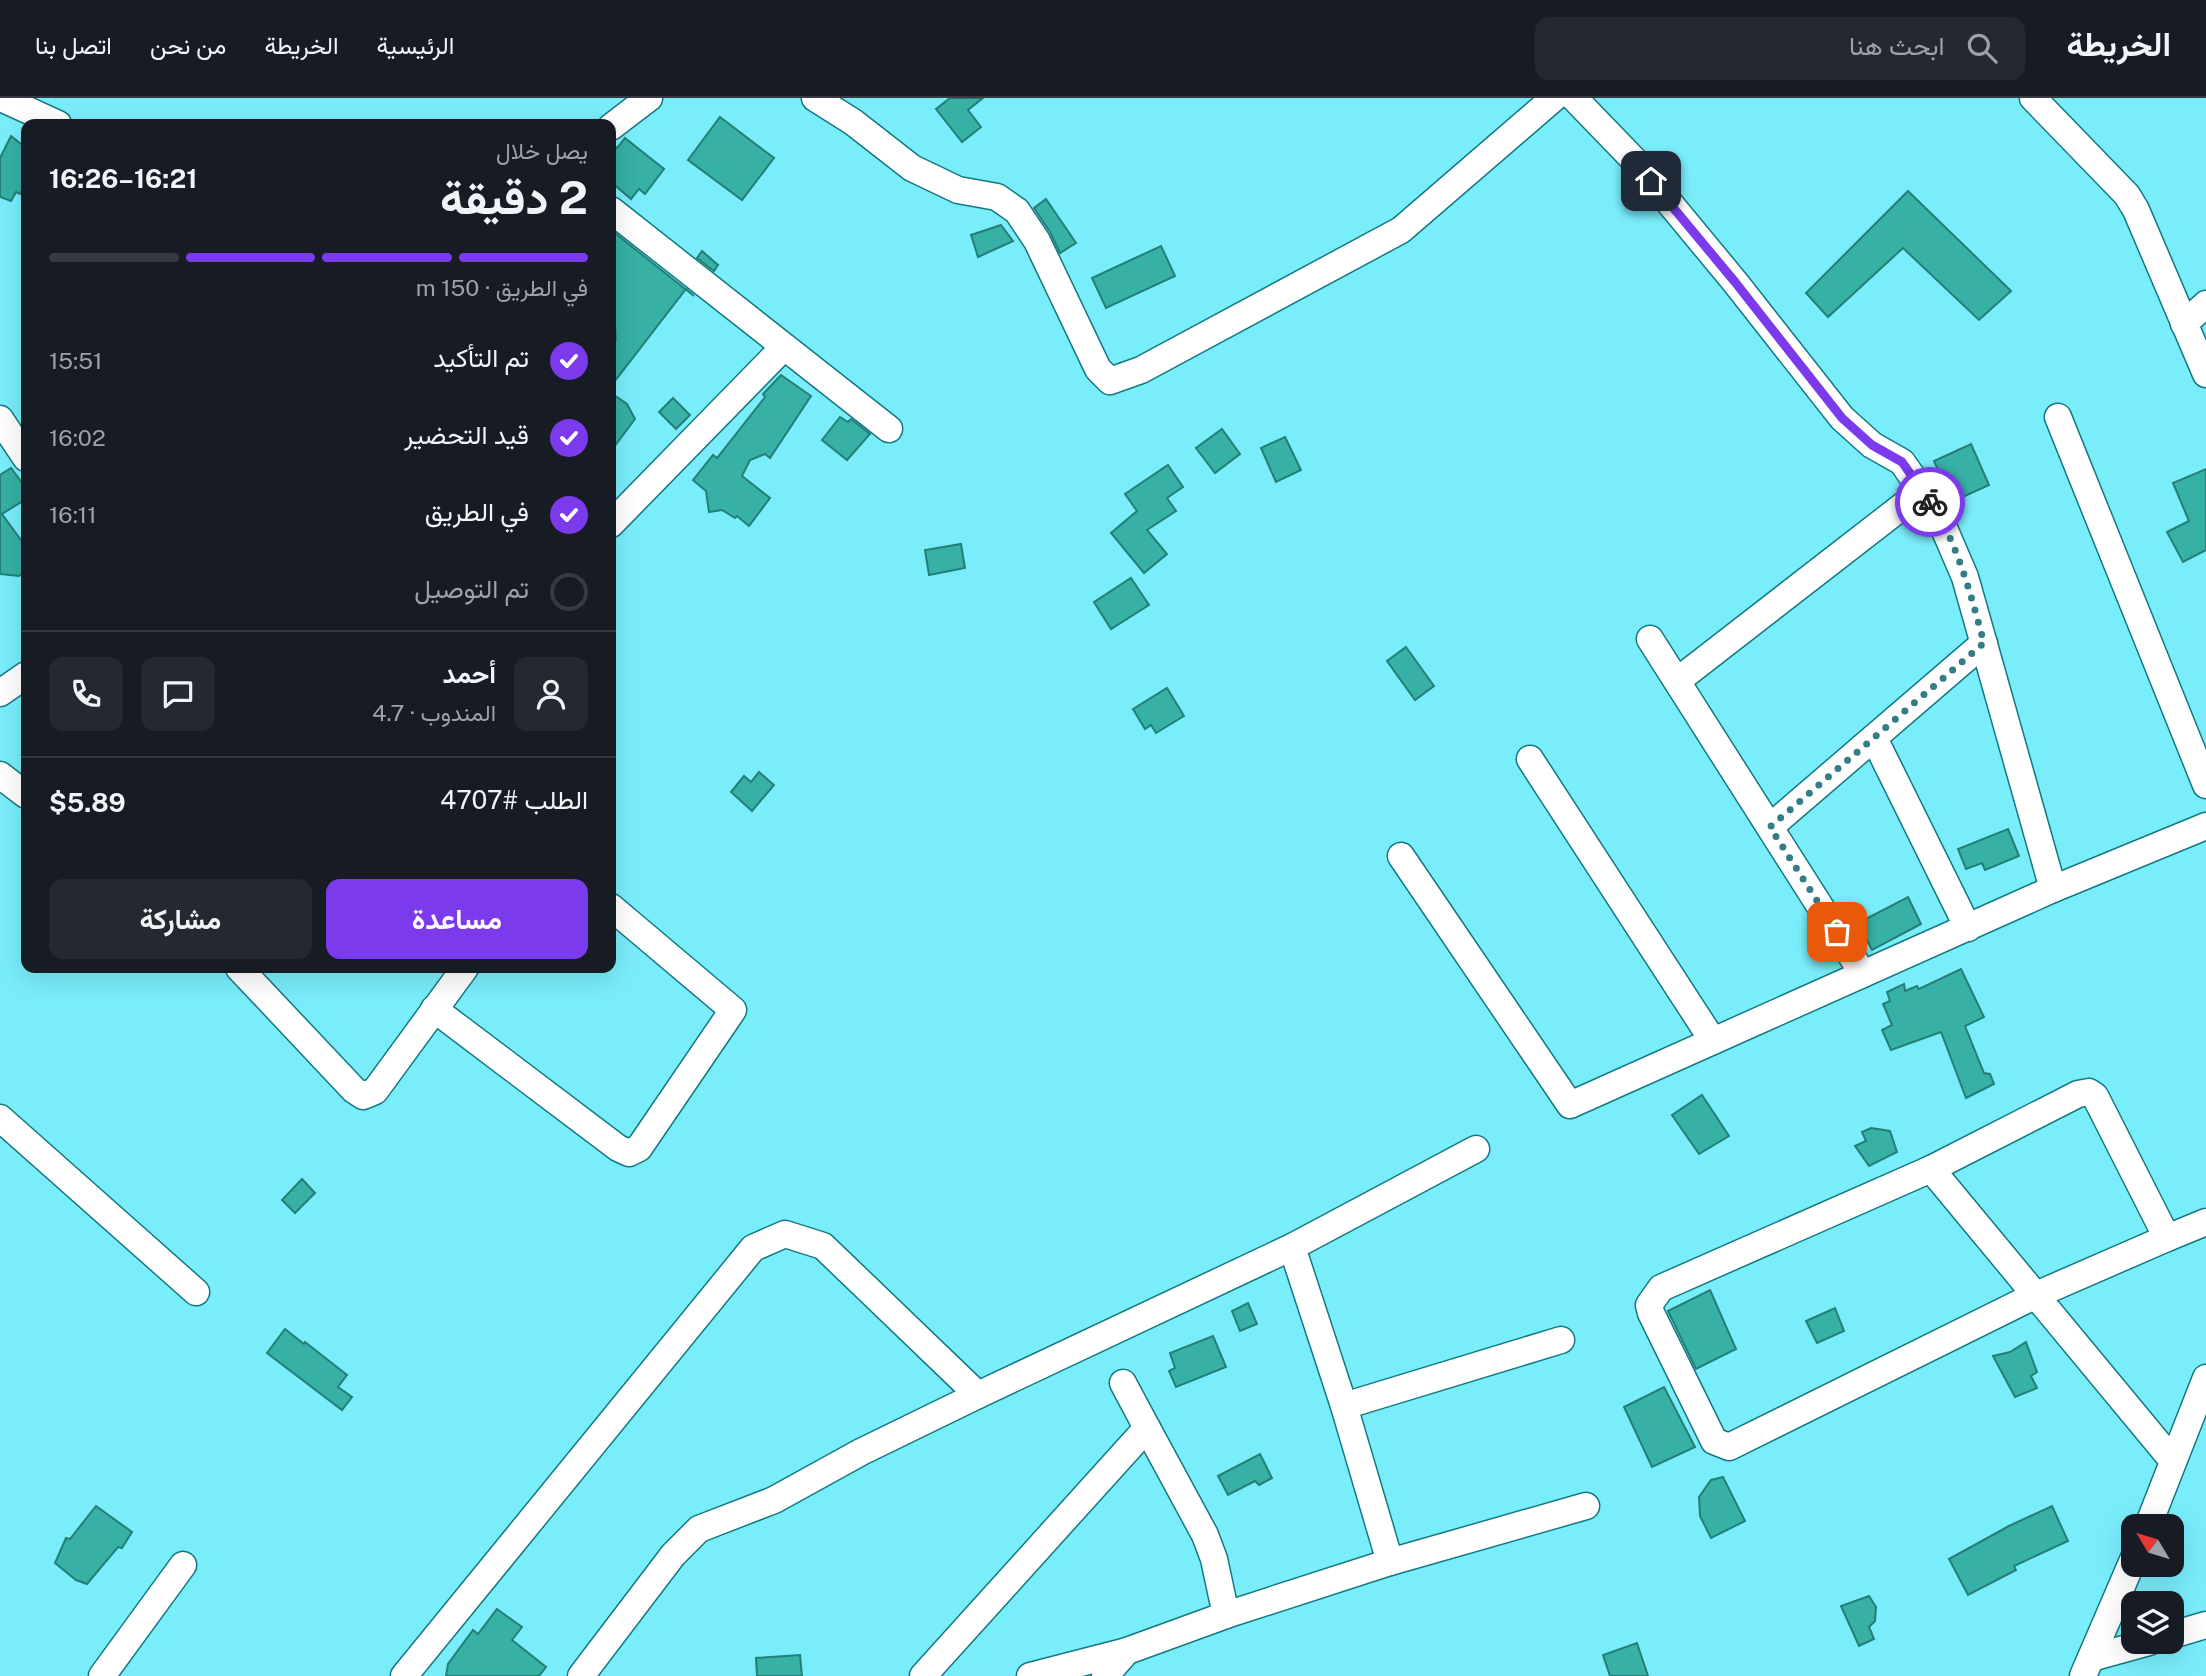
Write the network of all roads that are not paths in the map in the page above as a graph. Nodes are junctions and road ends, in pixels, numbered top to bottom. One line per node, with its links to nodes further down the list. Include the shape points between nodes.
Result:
1 (1, 98): 7 (street)
2 (649, 98): 8 (street)
3 (815, 98): 4 (street, via 853,121 912,168 958,190 997,197 1017,212 1038,241 1098,369 1110,381 1141,370 1401,230)
4 (1554, 98)
5 (1574, 98): 18 (street, via 1634,160 1842,418 1872,445 1902,462)
6 (2033, 98): 11 (street, via 2127,195)
7 (47, 119)
8 (616, 123)
9 (616, 214): 12 (street)
10 (2206, 303): 11 (street)
11 (2184, 324): 13 (street)
12 (783, 348): 16 (street); 19 (street)
13 (2206, 374)
14 (2058, 417): 28 (street)
15 (0, 419): 17 (street)
16 (890, 429)
17 (21, 450)
18 (1922, 491): 21 (street, via 1937,512 1965,577); 23 (street)
19 (616, 519)
20 (1650, 639): 23 (street)
21 (1984, 643): 25 (street); 33 (street)
22 (21, 679): 24 (street)
23 (1677, 681): 31 (street)
24 (0, 694)
25 (1874, 738): 31 (street); 35 (street)
26 (1530, 758): 40 (street)
27 (0, 775): 29 (street)
28 (2206, 785)
29 (21, 791)
30 (2206, 826): 33 (street)
31 (1770, 827): 38 (street)
32 (1401, 856): 40 (street, via 1570,1105)
33 (2053, 889): 35 (street)
34 (616, 911): 39 (street, via 733,1010 639,1148 629,1153 618,1148)
35 (1968, 928): 38 (street)
36 (252, 973): 39 (street, via 363,1096 375,1091)
37 (461, 973): 39 (street)
38 (1863, 974): 40 (street)
39 (434, 1009)
40 (1713, 1041)
41 (0, 1118): 47 (street)
42 (1476, 1149): 46 (street)
43 (1931, 1169): 45 (street, via 2090,1092); 48 (street); 48 (street, via 1661,1288 1655,1295 1649,1305 1651,1313 1714,1441 1729,1447)
44 (2206, 1222): 45 (street)
45 (2167, 1238): 48 (street)
46 (1292, 1247): 52 (street); 53 (street)
47 (196, 1292)
48 (2036, 1296): 55 (street)
49 (1561, 1340): 53 (street)
50 (2206, 1378): 55 (street)
51 (1123, 1383): 54 (street)
52 (978, 1395): 67 (street, via 823,1246 785,1234 753,1248); 69 (street, via 774,1500 699,1529 673,1555)
53 (1344, 1406): 58 (street)
54 (1147, 1428): 61 (street, via 1205,1535); 70 (street)
55 (2173, 1461): 57 (street)
56 (1586, 1506): 58 (street)
57 (2153, 1514)
58 (1390, 1562): 61 (street)
59 (183, 1565): 68 (street)
60 (2126, 1577): 66 (street)
61 (1226, 1615): 64 (street)
62 (2206, 1625): 63 (street)
63 (2184, 1631)
64 (1127, 1651): 71 (street); 72 (street)
65 (2121, 1653): 66 (street)
66 (2087, 1667)
67 (409, 1674)
68 (102, 1676)
69 (582, 1676)
70 (923, 1676)
71 (1030, 1676)
72 (1105, 1676)

